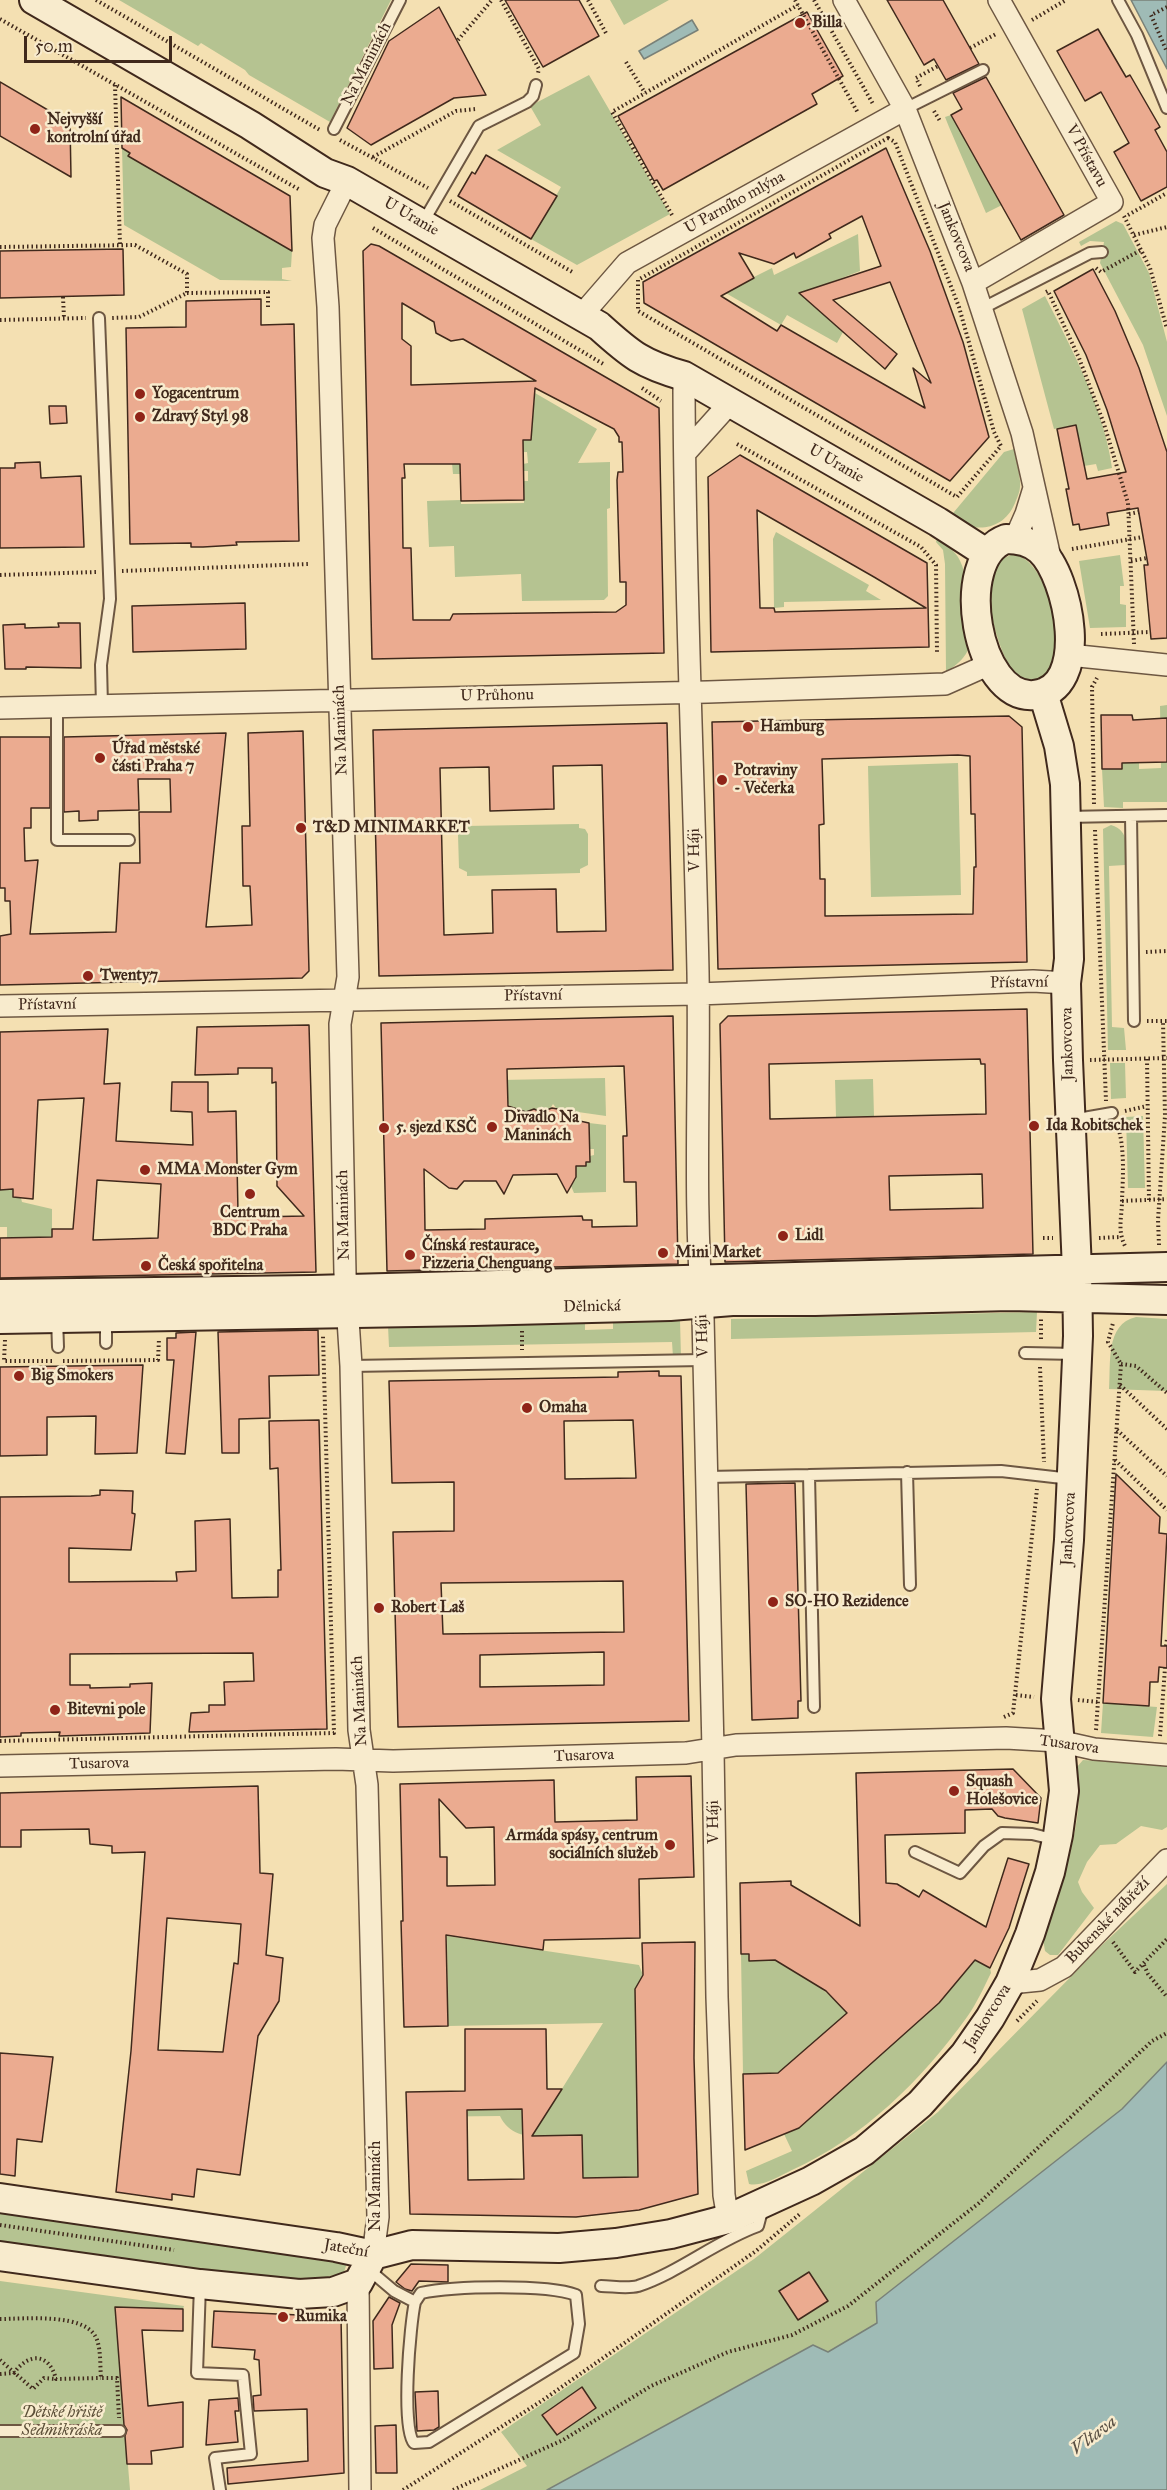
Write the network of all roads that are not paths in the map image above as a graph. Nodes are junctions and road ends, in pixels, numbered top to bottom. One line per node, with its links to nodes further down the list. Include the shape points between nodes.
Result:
1 (34, 0): 11 (street, U Uranie, via 325,173)
2 (400, 0): 10 (lane, Na Maninách)
3 (844, 0): 9 (street, Jankovcova)
4 (999, 0): 14 (street, V Přístavu, via 1119,210)
5 (1118, 0): 8 (lane)
6 (982, 70): 9 (lane)
7 (536, 84): 12 (lane, via 527,102 479,126)
8 (1167, 108)
9 (905, 109): 14 (street, Jankovcova); 17 (street, U Parního mlýna, via 627,263)
10 (334, 129)
11 (347, 181): 12 (street, U Uranie); 30 (street, Na Maninách, via 325,225 323,238)
12 (422, 224): 17 (street, U Uranie)
13 (1102, 252): 15 (lane, via 1090,253)
14 (974, 283): 15 (street, Jankovcova)
15 (983, 308): 21 (street, Jankovcova, via 1022,433)
16 (99, 318): 31 (lane, via 110,599 101,665)
17 (590, 321): 18 (street, U Uranie, via 659,349)
18 (684, 376): 19 (street, U Uranie); 20 (street, V Háji)
19 (729, 403): 20 (street); 23 (street, U Uranie)
20 (685, 453): 28 (street, V Háji)
21 (1034, 488): 22 (street); 24 (street, Jankovcova)
22 (1015, 539): 23 (street, via 999,542); 24 (street)
23 (986, 553): 26 (street, via 976,590 982,641)
24 (1062, 557): 25 (street, Jankovcova)
25 (1069, 655): 27 (street); 29 (street, Jankovcova, via 1064,674 1055,687)
26 (990, 664): 28 (street, U Průhonu, via 945,684); 29 (street, via 1012,690)
27 (1167, 666)
28 (690, 692): 30 (street, U Průhonu); 39 (street, V Háji)
29 (1043, 693): 36 (street, Jankovcova, via 1063,761)
30 (340, 700): 31 (street, U Průhonu); 40 (street, Na Maninách, via 348,977)
31 (102, 706): 32 (street, U Průhonu)
32 (57, 707): 33 (street, U Průhonu); 37 (lane, via 57,840)
33 (0, 708)
34 (1167, 815): 35 (lane)
35 (1131, 816): 36 (lane); 42 (lane)
36 (1067, 817): 38 (street, Jankovcova)
37 (129, 840)
38 (1066, 983): 39 (street, Přístavní); 44 (street, Jankovcova)
39 (698, 994): 40 (street, Přístavní); 47 (street, V Háji)
40 (344, 999): 41 (street, Přístavní); 50 (street, Na Maninách, via 340,1024)
41 (0, 1006)
42 (1134, 1021)
43 (1112, 1113): 44 (lane)
44 (1072, 1120): 46 (street, Jankovcova)
45 (1163, 1257): 46 (street)
46 (1077, 1283): 47 (street, Dělnická, via 1010,1296 815,1285 732,1301); 49 (street); 55 (street, Jankovcova)
47 (701, 1291): 50 (street, Dělnická); 56 (street, V Háji)
48 (0, 1294): 51 (street, Dělnická)
49 (1167, 1300)
50 (347, 1301): 51 (street, Dělnická, via 105,1318); 57 (street, Na Maninách)
51 (57, 1305): 52 (street, Dělnická); 53 (lane)
52 (0, 1319)
53 (58, 1347)
54 (1025, 1353): 55 (lane)
55 (1077, 1354): 61 (street, Jankovcova)
56 (704, 1360): 57 (lane); 60 (street, V Háji)
57 (351, 1366): 67 (street, Na Maninách, via 359,1730)
58 (907, 1472): 59 (lane); 61 (lane, via 1000,1471); 62 (lane)
59 (808, 1475): 60 (lane); 63 (lane)
60 (707, 1477): 65 (street, V Háji)
61 (1072, 1479): 64 (street, Jankovcova, via 1056,1699)
62 (910, 1585)
63 (814, 1707)
64 (1058, 1741): 65 (street, Tusarova, via 983,1739 736,1746); 66 (street, Tusarova, via 1094,1749); 69 (street, Jankovcova, via 1064,1791)
65 (713, 1750): 67 (street, Tusarova); 75 (street, V Háji, via 717,1996)
66 (1167, 1755)
67 (363, 1760): 68 (street, Tusarova); 77 (street, Na Maninách, via 367,1785 378,2217)
68 (0, 1766)
69 (1057, 1840): 70 (lane, via 1002,1833 960,1873); 72 (street, Jankovcova, via 1030,1934)
70 (915, 1852)
71 (1167, 1860): 72 (street, Bubenské nábřeží, via 1064,1967 1040,1980)
72 (1010, 1983): 74 (street, Jankovcova, via 965,2054 920,2104 864,2151)
73 (0, 2198): 77 (street, Jateční, via 325,2245)
74 (763, 2204): 75 (street, Jankovcova); 79 (lane, via 758,2226 684,2264 636,2286)
75 (728, 2219): 77 (street, Jateční, via 671,2234 559,2248 412,2245)
76 (0, 2256): 78 (street, Jateční)
77 (366, 2269): 78 (street, Jateční, via 333,2292 299,2294); 80 (lane); 84 (street, Na Maninách)
78 (200, 2284): 83 (lane, via 197,2373 243,2375 251,2454 214,2458)
79 (601, 2286)
80 (415, 2302): 80 (lane, via 421,2293 442,2289 568,2292 576,2295 579,2324 574,2353 429,2442 414,2443 408,2408 410,2322)
81 (0, 2431): 82 (lane)
82 (120, 2431)
83 (220, 2490)
84 (360, 2490)

